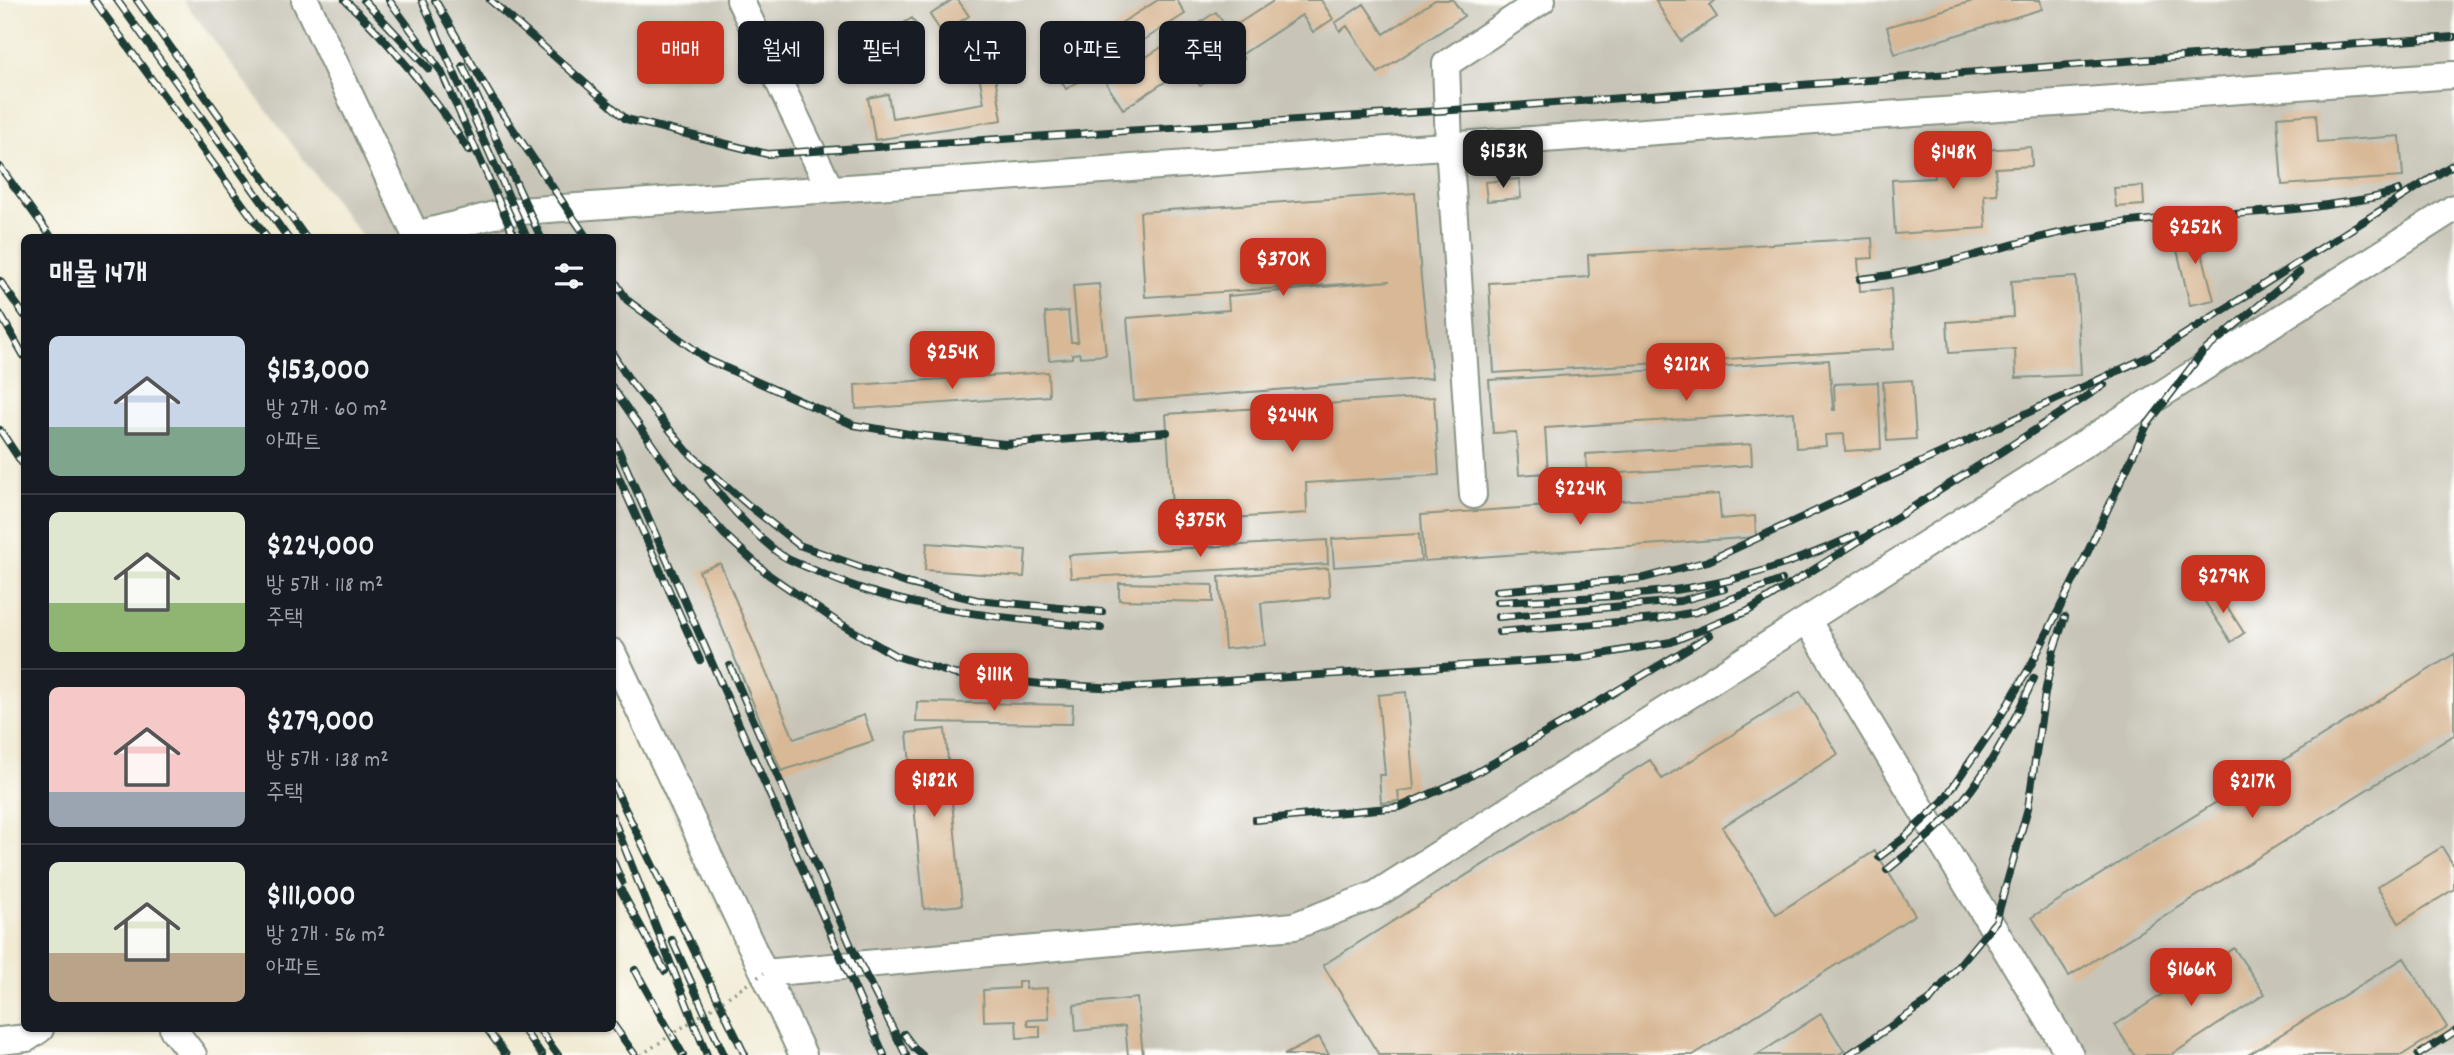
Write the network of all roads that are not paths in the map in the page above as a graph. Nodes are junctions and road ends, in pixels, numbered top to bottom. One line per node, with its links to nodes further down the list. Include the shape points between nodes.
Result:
1 (305, 0): 8 (street)
2 (740, 0): 6 (street)
3 (1542, 0): 5 (street, via 1447,64)
4 (2454, 75): 5 (street)
5 (1449, 145): 6 (street); 10 (street)
6 (830, 189): 9 (street, via 506,212)
7 (2454, 208): 11 (street)
8 (415, 234)
9 (424, 234)
10 (1474, 495)
11 (1807, 620): 13 (street, via 1375,895 1294,926); 20 (street)
12 (616, 660): 13 (street)
13 (764, 973): 19 (street)
14 (36, 1032): 16 (street, via 27,1038)
15 (175, 1032): 18 (street)
16 (0, 1041): 17 (street)
17 (0, 1055)
18 (192, 1055)
19 (803, 1055)
20 (2070, 1055)

